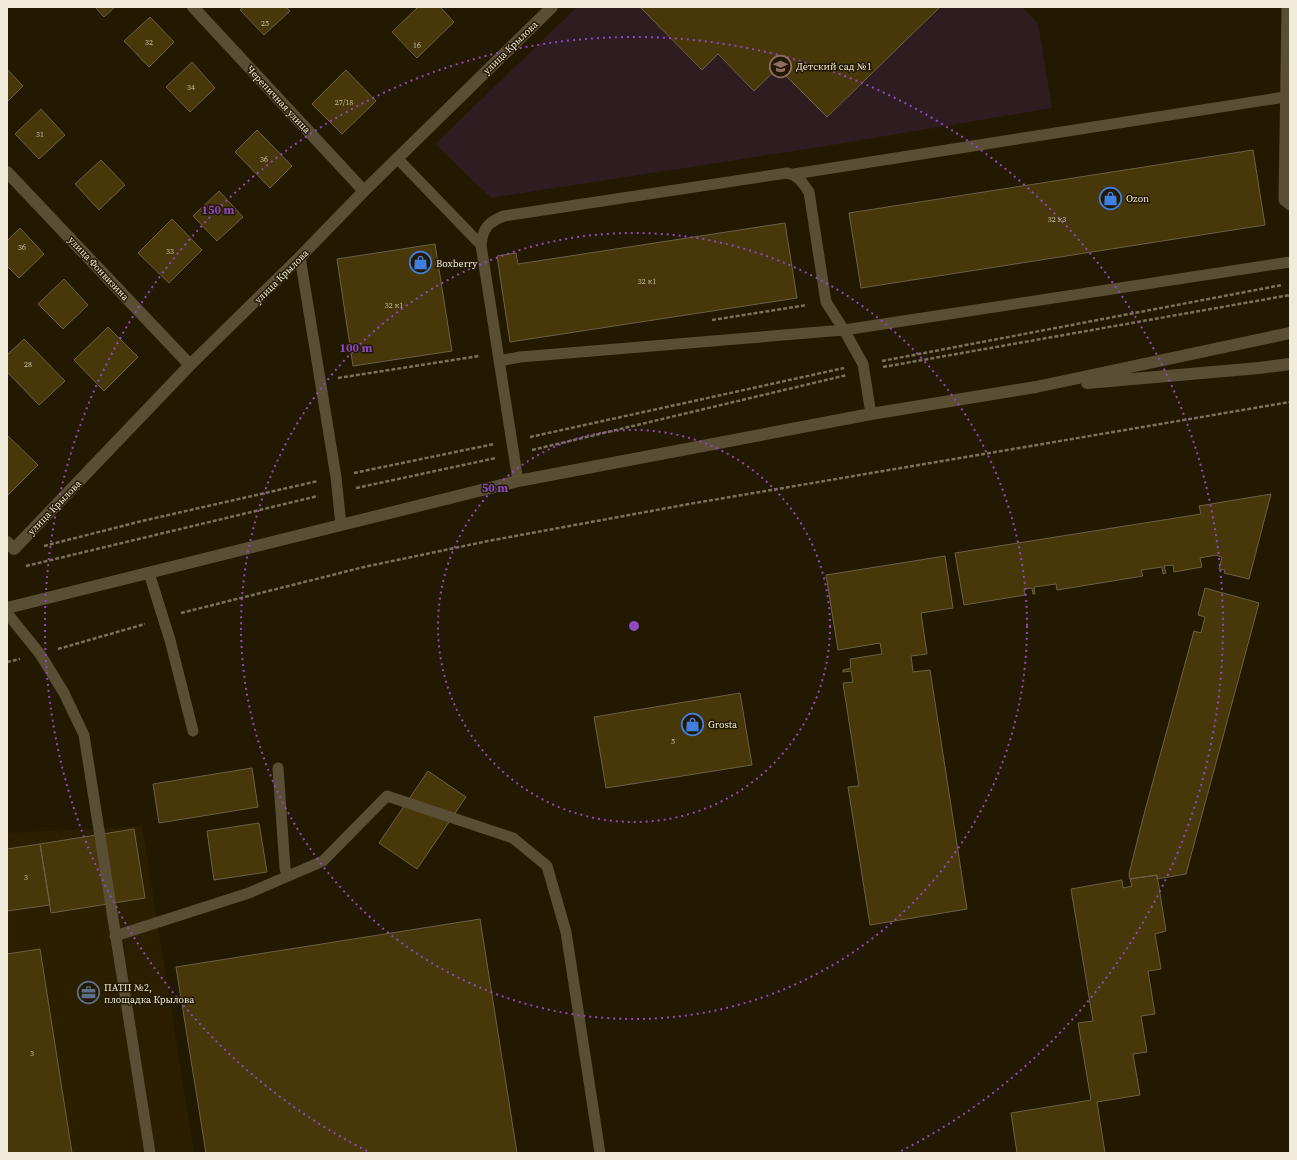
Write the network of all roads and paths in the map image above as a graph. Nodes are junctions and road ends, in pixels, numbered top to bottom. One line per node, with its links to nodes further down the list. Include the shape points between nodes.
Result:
1 (193, 7): 8 (street, Черепичная улица)
2 (552, 7): 5 (street, улица Крылова)
3 (1287, 7): 4 (lane)
4 (1285, 97): 7 (lane); 9 (lane, via 1284,200)
5 (398, 158): 8 (street, улица Крылова); 10 (lane)
6 (7, 172): 19 (street, улица Фонвизина)
7 (794, 174): 10 (lane, via 787,172 504,216 487,226); 15 (lane, via 809,192 826,302)
8 (364, 191): 11 (street, улица Крылова)
9 (1290, 205)
10 (481, 245): 17 (lane)
11 (300, 257): 19 (street, улица Крылова); 26 (lane)
12 (1290, 262): 15 (lane)
13 (1282, 285): 20 (path)
14 (1290, 295): 20 (path)
15 (844, 330): 17 (lane); 20 (lane)
16 (1290, 333): 21 (street)
17 (499, 361): 24 (lane)
18 (1290, 364): 21 (street)
19 (190, 365): 30 (street, улица Крылова)
20 (863, 368): 23 (lane); 24 (path); 25 (path)
21 (1036, 388): 23 (street)
22 (1290, 402): 36 (path, via 689,504 488,541 364,566)
23 (871, 414): 27 (street)
24 (511, 441): 25 (lane); 26 (path)
25 (513, 454): 27 (lane); 28 (path)
26 (336, 477): 28 (lane); 31 (path, via 142,521)
27 (518, 482): 29 (street)
28 (338, 492): 29 (lane); 32 (path)
29 (341, 525): 33 (street)
30 (9, 547)
31 (37, 548)
32 (22, 566)
33 (149, 573): 34 (street); 36 (lane)
34 (7, 608)
35 (7, 613): 37 (lane)
36 (163, 618): 37 (path); 39 (lane)
37 (40, 654): 38 (path); 42 (lane, via 64,693 84,735)
38 (7, 662)
39 (193, 731)
40 (278, 768): 41 (lane)
41 (287, 876): 42 (lane, via 249,893); 44 (lane, via 323,861 387,796 513,838 547,866 566,932)
42 (115, 936): 43 (lane)
43 (150, 1153)
44 (600, 1153)

